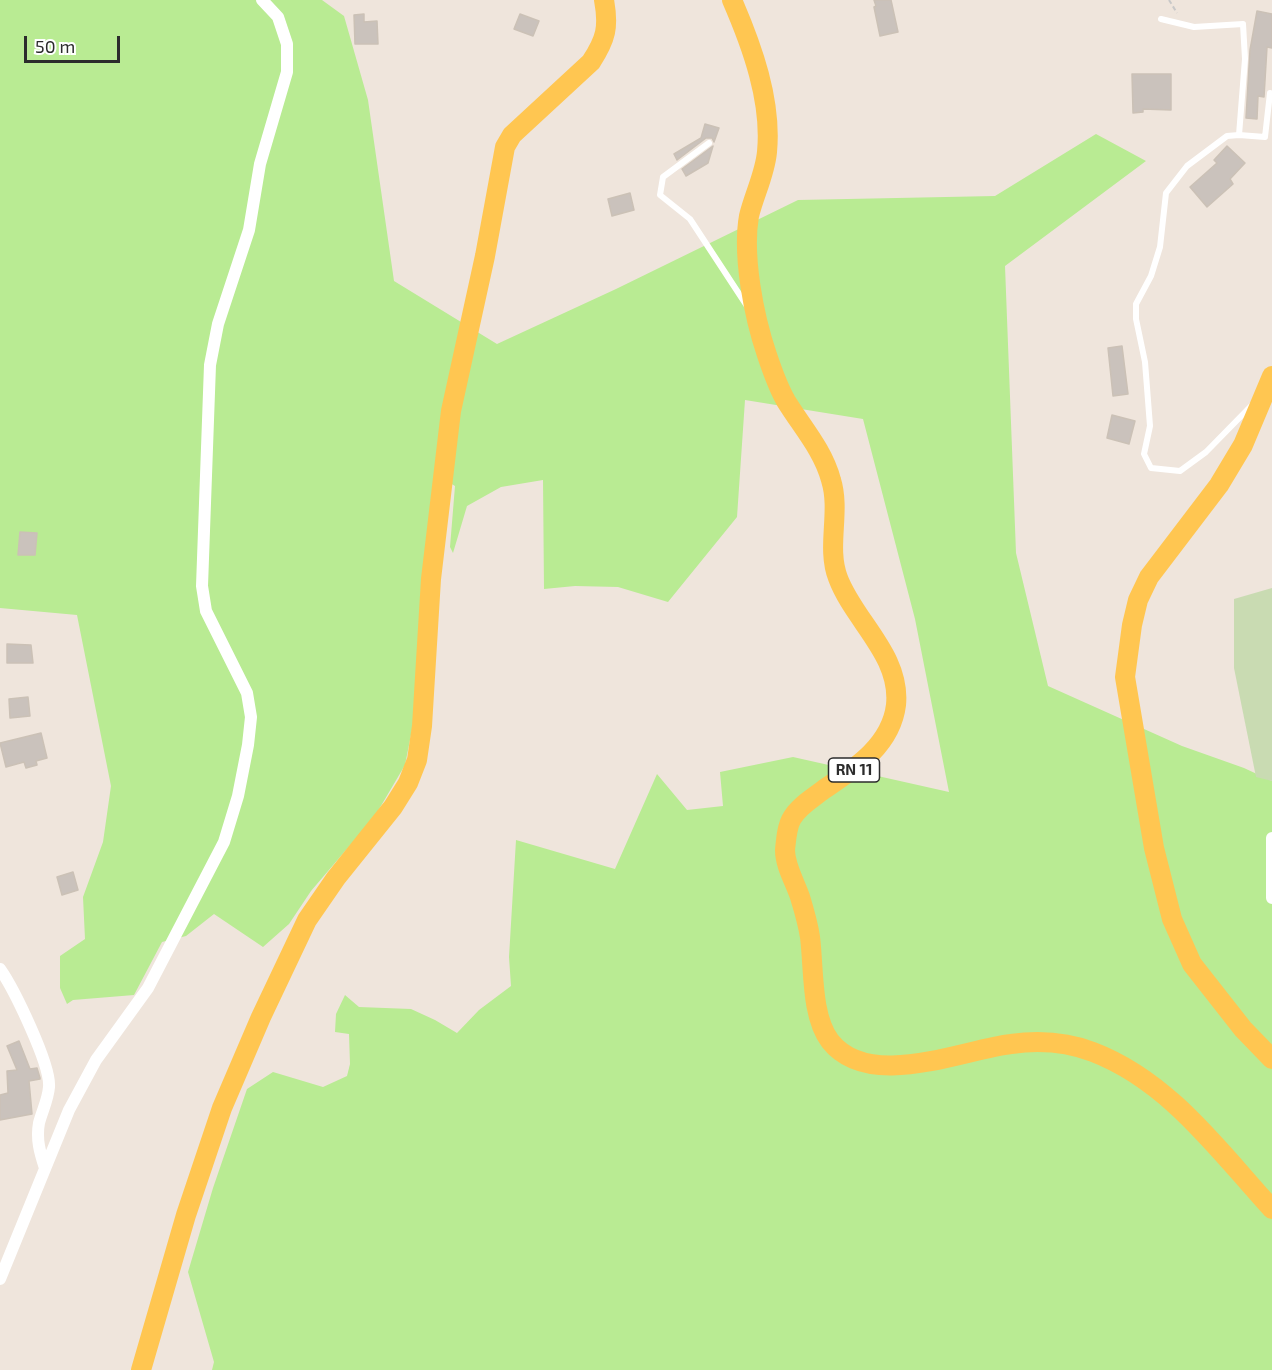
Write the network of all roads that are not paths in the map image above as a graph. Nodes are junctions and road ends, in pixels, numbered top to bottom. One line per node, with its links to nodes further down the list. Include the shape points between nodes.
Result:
1 (262, 0): 14 (street, via 278,17 288,44 287,72 260,164 249,230 218,324 210,365 202,586 206,611 248,693 248,745 224,842 148,988 96,1060 69,1110)
2 (604, 0): 17 (main road, via 607,31 601,48 591,62 512,135 505,147 451,411 431,579 417,760 393,807 307,920 261,1017 211,1140)
3 (732, 0): 8 (main road, RN 11, via 765,101 768,131 767,156 752,204 748,233 748,262)
4 (1161, 19): 6 (lane, via 1194,27 1243,24 1245,59)
5 (1270, 93): 6 (lane, via 1265,137)
6 (1239, 135): 9 (lane, via 1227,136 1187,166 1166,193 1160,247 1136,304 1150,426 1143,454 1151,468 1180,471 1206,452)
7 (709, 143): 8 (lane, via 663,177 660,195 690,219)
8 (759, 328): 15 (main road, RN 11, via 783,396 818,449 832,483 832,554 842,589 883,652 895,688 892,721 881,741 850,773 791,818 787,835 785,855 808,926 816,1010 822,1030 834,1047 865,1064 902,1065 1027,1042 1092,1051 1165,1095)
9 (1269, 383): 13 (main road, via 1243,445 1219,486 1149,577 1136,608 1125,677 1154,848 1172,919 1192,964)
10 (1272, 838): 11 (street)
11 (1272, 898)
12 (0, 969): 14 (street, via 17,995 46,1069 49,1084 38,1136)
13 (1272, 1059)
14 (45, 1168): 16 (street)
15 (1272, 1209)
16 (0, 1279)
17 (141, 1370)

